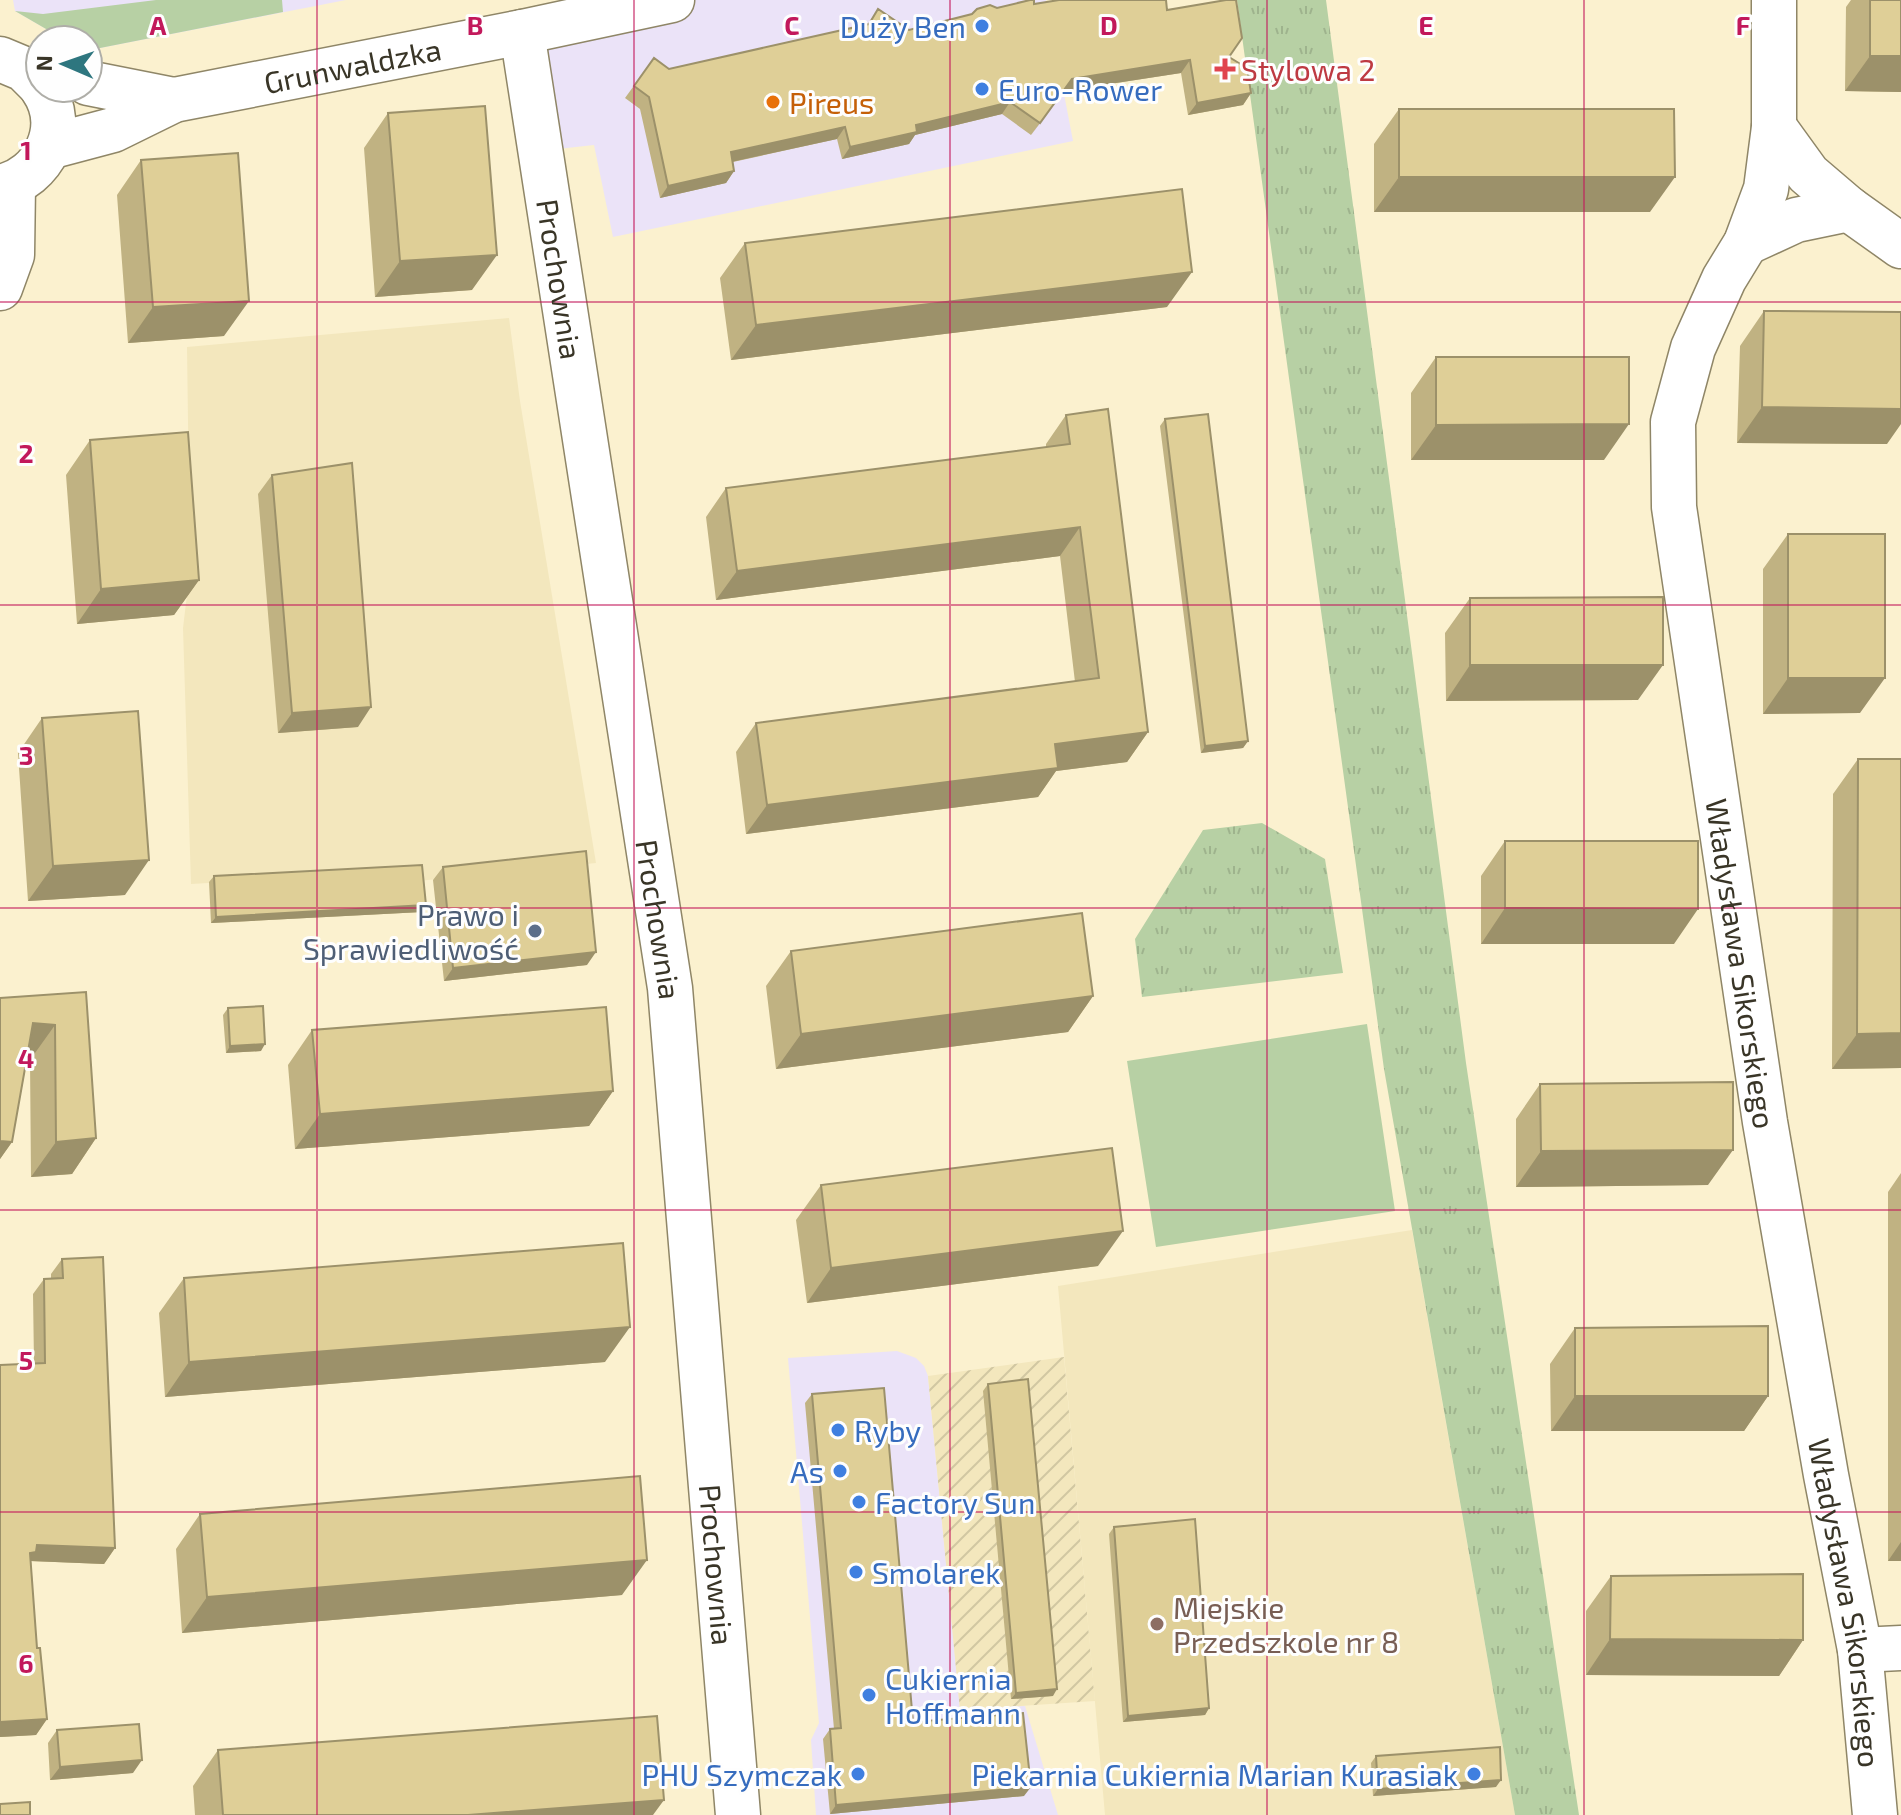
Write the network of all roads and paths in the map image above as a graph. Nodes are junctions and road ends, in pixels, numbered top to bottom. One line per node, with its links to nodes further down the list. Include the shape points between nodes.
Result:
1 (672, 0): 3 (street, Grunwaldzka)
2 (1774, 0): 7 (street, Władysława Sikorskiego)
3 (522, 32): 6 (street, Grunwaldzka); 15 (street, Prochownia, via 670,988)
4 (23, 72): 8 (street, via 52,111)
5 (104, 86): 6 (street, Grunwaldzka)
6 (174, 100): 8 (street, Grunwaldzka, via 113,130)
7 (1774, 127): 10 (street, via 1808,174); 11 (street, Władysława Sikorskiego, via 1766,189)
8 (49, 147): 9 (street, via 40,165)
9 (6, 186): 13 (street, via 12,255)
10 (1849, 209): 11 (street, via 1796,220); 12 (street)
11 (1746, 243): 14 (street, Władysława Sikorskiego, via 1693,348 1673,422 1674,507 1765,1122 1826,1475)
12 (1901, 246)
13 (0, 288)
14 (1880, 1649): 16 (street, Władysława Sikorskiego)
15 (738, 1815)
16 (1875, 1815)

